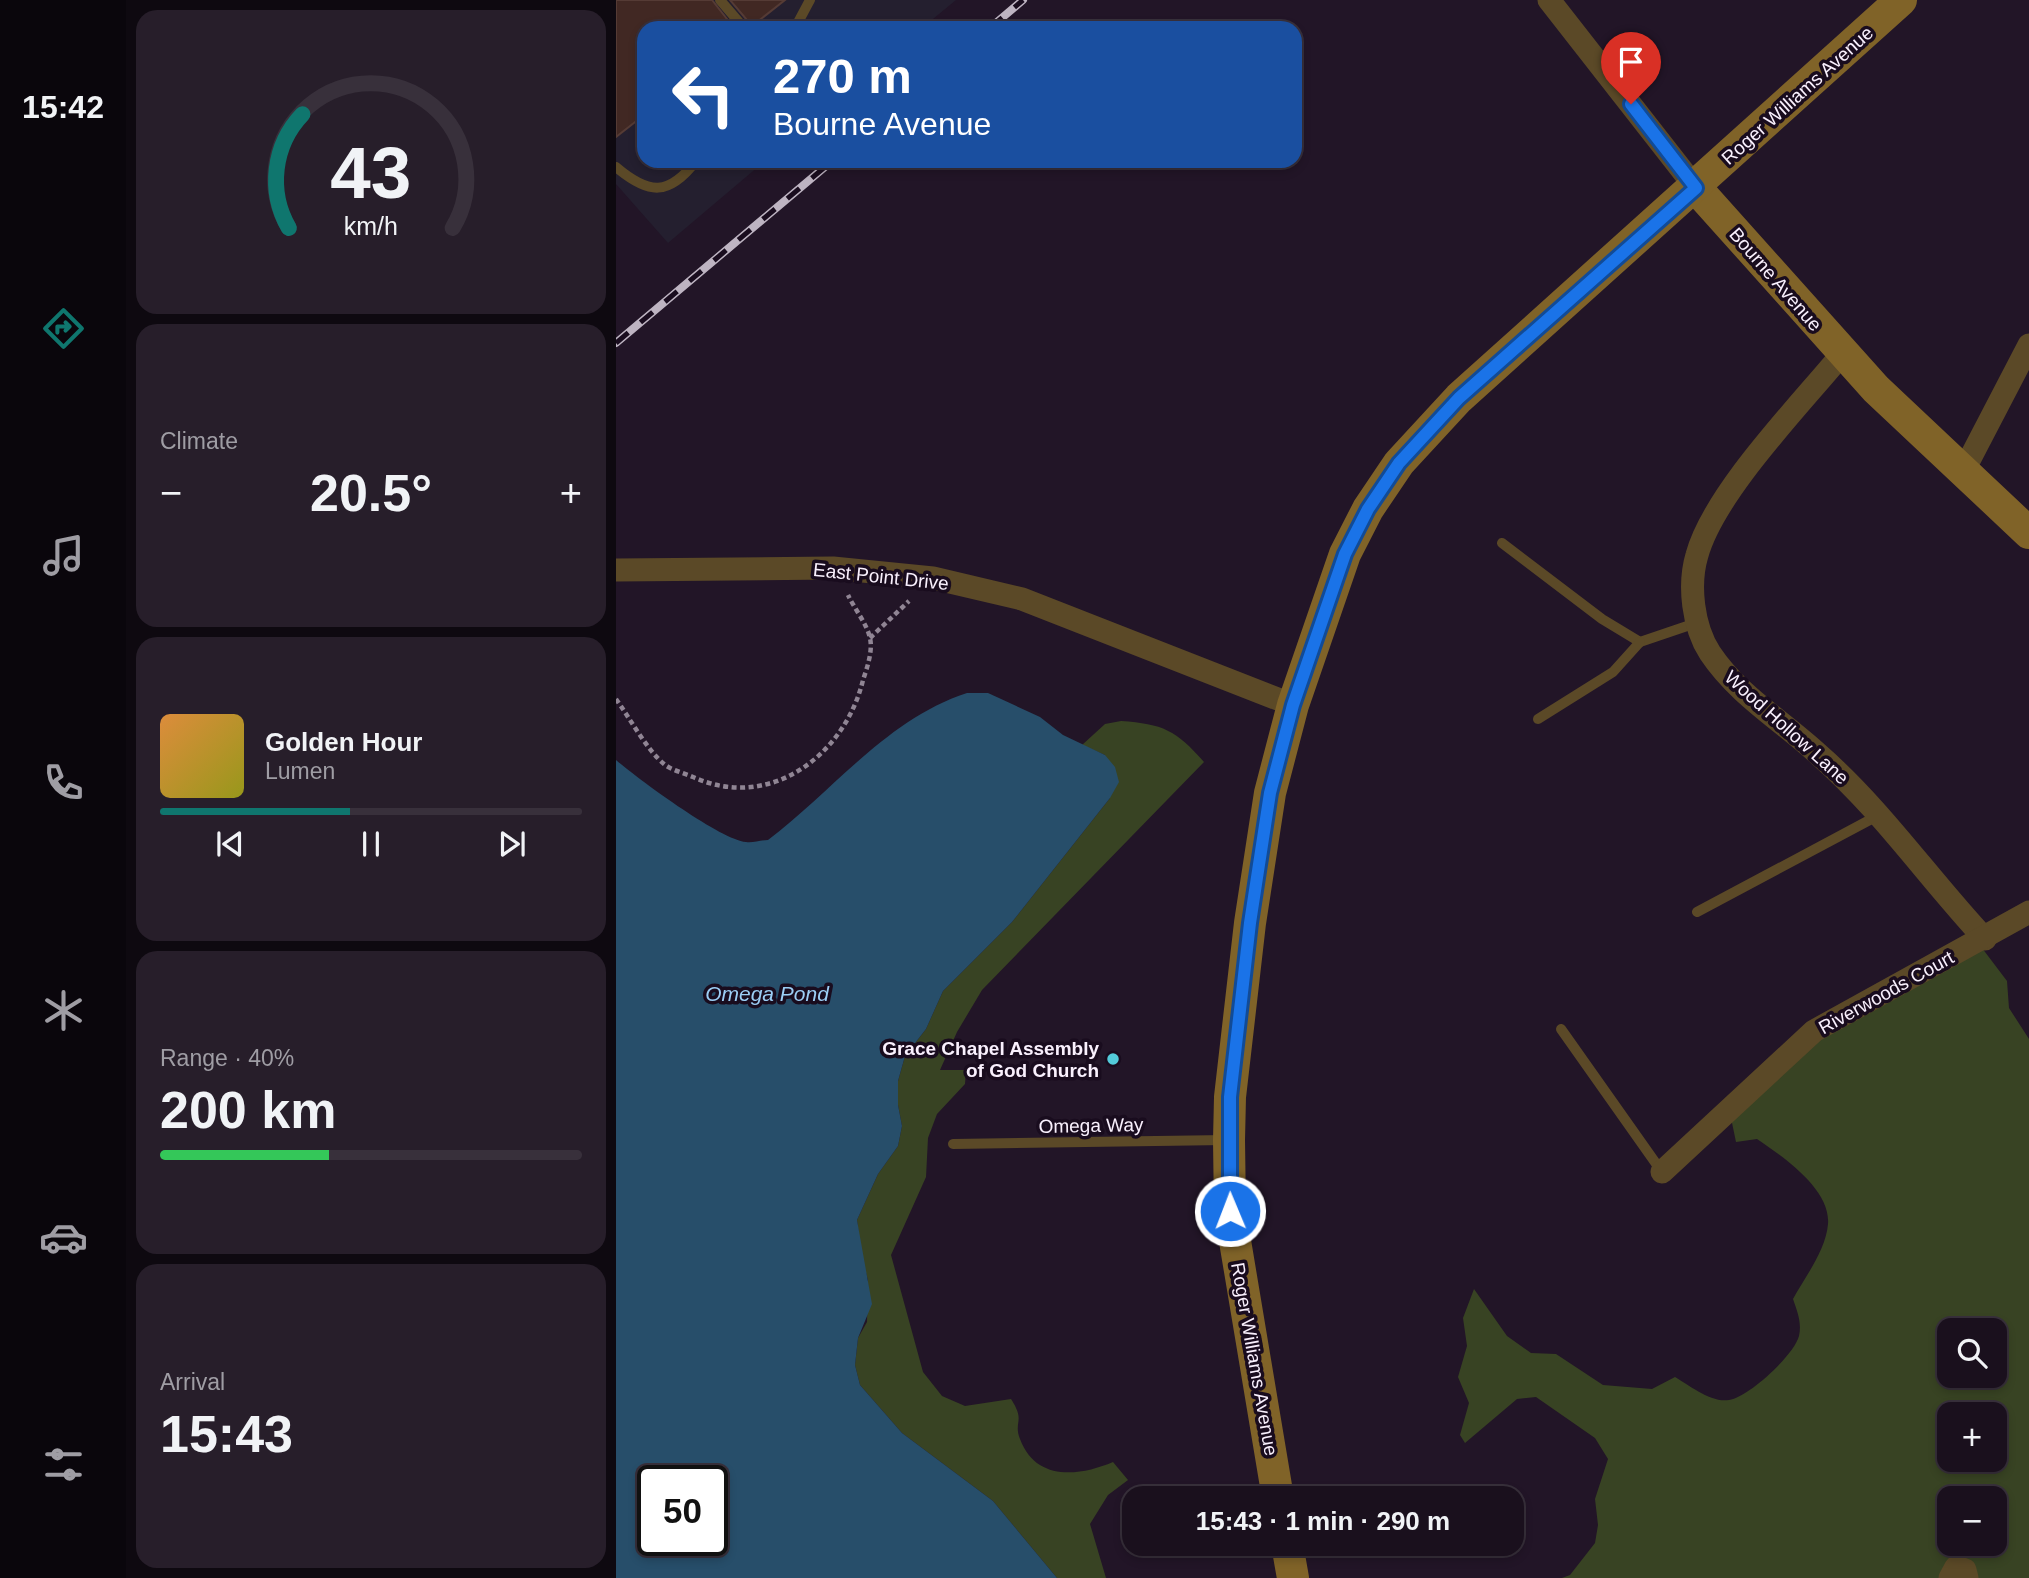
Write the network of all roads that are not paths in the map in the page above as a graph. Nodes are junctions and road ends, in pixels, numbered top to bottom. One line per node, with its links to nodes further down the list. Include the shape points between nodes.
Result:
1 (720, 0): 5 (lane)
2 (810, 0): 6 (lane)
3 (1549, 0): 9 (street, Bourne Avenue)
4 (1901, 0): 9 (main road, Roger Williams Avenue)
5 (738, 21)
6 (799, 21)
7 (616, 167): 8 (lane, via 636,184 658,189 681,181)
8 (691, 168)
9 (1696, 188): 11 (main road, Bourne Avenue); 18 (main road, Roger Williams Avenue, via 1459,398 1399,463 1345,554)
10 (2029, 345): 12 (street)
11 (1842, 354): 12 (main road, Bourne Avenue); 16 (street, Wood Hollow Lane, via 1771,439 1709,526 1696,556)
12 (1963, 472): 13 (main road, Bourne Avenue)
13 (2029, 533)
14 (1502, 543): 17 (lane)
15 (616, 570): 18 (street, East Point Drive, via 833,568 933,578 1022,599)
16 (1696, 623): 17 (lane); 20 (street, Wood Hollow Lane, via 1709,651 1736,686 1818,754)
17 (1640, 642): 19 (lane, via 1613,671)
18 (1293, 705): 25 (main road, Roger Williams Avenue, via 1270,793 1250,923)
19 (1538, 719)
20 (1880, 815): 21 (lane); 23 (street, Wood Hollow Lane)
21 (1697, 912)
22 (2029, 912): 23 (street, Riverwoods Court)
23 (1985, 939): 27 (street, Riverwoods Court, via 1814,1031)
24 (1561, 1029): 27 (lane)
25 (1229, 1140): 26 (lane, Omega Way); 28 (main road, Roger Williams Avenue, via 1230,1211)
26 (953, 1144)
27 (1662, 1172)
28 (1276, 1486)
29 (1288, 1556): 30 (main road)
30 (1293, 1578)
31 (1950, 1578): 32 (street, via 1956,1567 1965,1570)
32 (1967, 1578)

